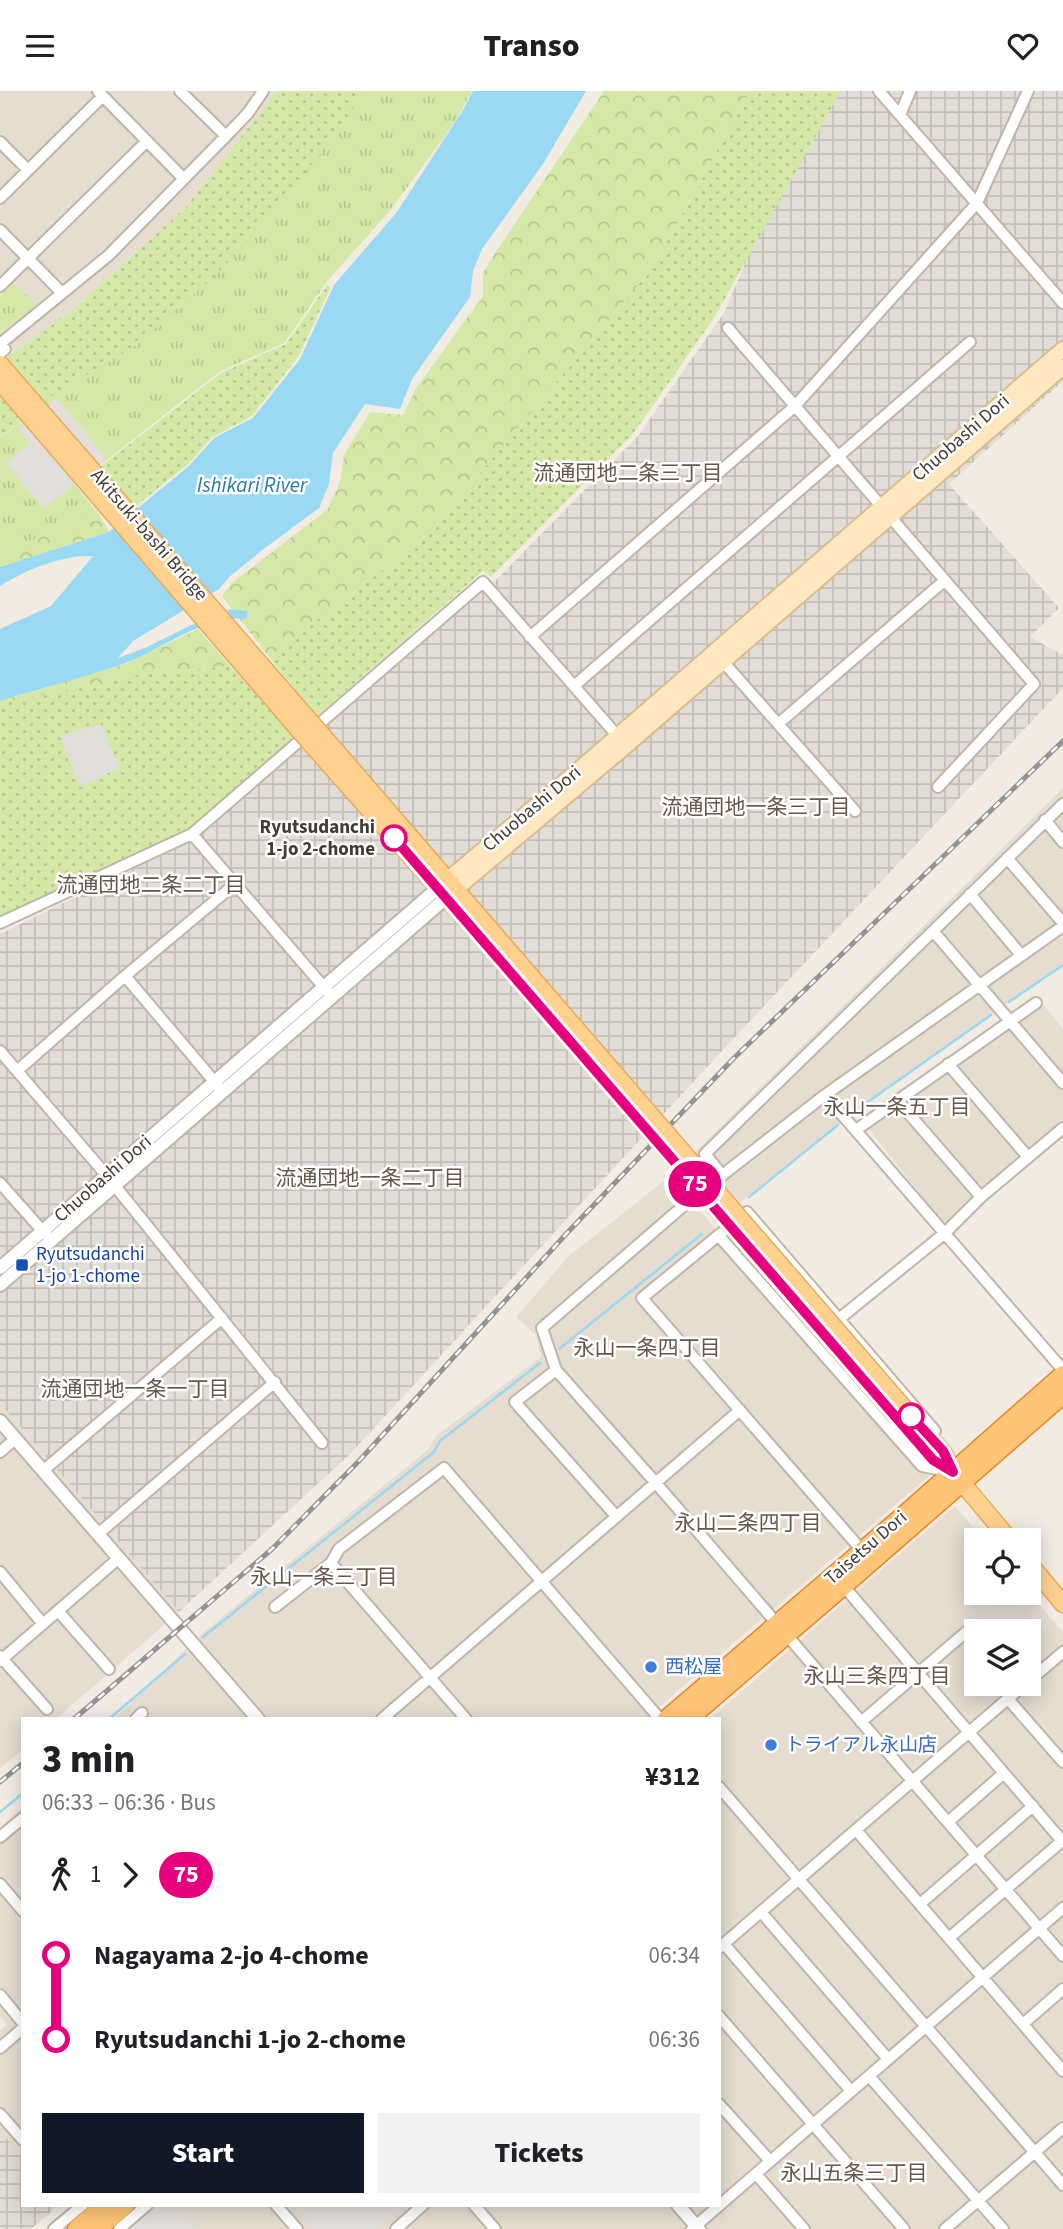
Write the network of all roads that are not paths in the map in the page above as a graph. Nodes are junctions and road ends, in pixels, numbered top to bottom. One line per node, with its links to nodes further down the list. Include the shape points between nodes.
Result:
1 (180, 91): 8 (street)
2 (263, 91): 8 (street)
3 (879, 91): 7 (street)
4 (910, 91): 7 (street)
5 (1028, 91): 14 (street)
6 (100, 93): 10 (street); 11 (street)
7 (900, 115): 14 (street)
8 (226, 136): 12 (street)
9 (0, 142): 11 (street)
10 (146, 142): 12 (street); 16 (street)
11 (28, 170): 13 (street)
12 (184, 179): 18 (street, via 109,255)
13 (0, 198)
14 (977, 203): 19 (street); 27 (street)
15 (0, 230): 16 (street)
16 (28, 258): 17 (street); 18 (street)
17 (0, 286)
18 (62, 293): 23 (street, via 0,344 5,349)
19 (1063, 303)
20 (727, 328): 27 (street)
21 (970, 342): 28 (street)
22 (1063, 349): 29 (main road, Chuobashi Dori)
23 (0, 353)
24 (0, 364): 34 (main road, Akitsuki-bashi Bridge)
25 (1063, 367): 29 (main road, Chuobashi Dori)
26 (0, 382): 34 (main road, Akitsuki-bashi Bridge)
27 (794, 407): 28 (street); 31 (street)
28 (838, 457): 29 (street); 33 (street)
29 (885, 512): 30 (street); 32 (main road, Chuobashi Dori)
30 (944, 581): 35 (street); 37 (street, via 1034,684)
31 (530, 637): 33 (street); 41 (street, via 483,582)
32 (719, 657): 35 (street); 36 (main road, Chuobashi Dori)
33 (574, 687): 36 (street)
34 (292, 711): 45 (main road, bridge)
35 (778, 724): 39 (street)
36 (621, 741): 45 (main road, Chuobashi Dori)
37 (938, 787)
38 (1063, 804): 40 (street)
39 (855, 811)
40 (1045, 820): 42 (street); 43 (street)
41 (192, 834): 44 (street); 47 (street)
42 (1063, 842)
43 (1007, 858): 46 (street); 48 (street)
44 (235, 884): 51 (street); 53 (street)
45 (447, 888): 53 (street, Chuobashi Dori); 87 (main road, bridge, via 901,1413 933,1460)
46 (970, 894): 49 (street); 50 (street)
47 (0, 923)
48 (1063, 924): 50 (street)
49 (933, 932): 52 (street); 66 (street, via 705,1154)
50 (1021, 955): 52 (street)
51 (125, 976): 58 (street); 60 (street)
52 (979, 985): 55 (street); 61 (street)
53 (328, 992): 60 (street, Chuobashi Dori)
54 (1035, 1003): 55 (street)
55 (1010, 1020): 57 (street); 59 (street)
56 (0, 1051): 58 (street)
57 (948, 1064): 62 (street); 65 (street)
58 (17, 1071): 67 (street)
59 (1063, 1083)
60 (219, 1087): 67 (street, Chuobashi Dori)
61 (825, 1095): 63 (street); 66 (street)
62 (897, 1100): 63 (street); 69 (street)
63 (856, 1130): 70 (street)
64 (1061, 1135): 65 (street)
65 (1028, 1157): 69 (street)
66 (722, 1175): 77 (street, via 542,1328)
67 (111, 1181): 71 (street, Chuobashi Dori); 75 (street)
68 (0, 1183): 71 (street)
69 (981, 1197): 70 (street)
70 (945, 1233): 76 (street); 78 (street)
71 (47, 1236): 73 (street, Chuobashi Dori); 74 (street, Chuobashi Dori)
72 (719, 1236): 76 (street, via 747,1212); 81 (street, via 642,1298); 87 (street, via 922,1466)
73 (0, 1268)
74 (0, 1285)
75 (222, 1318): 79 (street); 86 (street)
76 (839, 1319): 87 (street, via 945,1443)
77 (556, 1370): 88 (street); 89 (street, via 515,1402)
78 (1063, 1372): 87 (highway, Taisetsu Dori)
79 (275, 1382): 84 (street); 91 (street)
80 (1063, 1394): 87 (highway, Taisetsu Dori)
81 (740, 1410): 88 (street); 92 (street)
82 (0, 1421): 83 (street)
83 (15, 1439): 85 (street); 86 (street)
84 (322, 1443)
85 (0, 1452)
86 (44, 1470): 91 (street)
87 (958, 1478): 90 (main road); 92 (highway, Taisetsu Dori)
88 (655, 1482): 89 (street); 103 (street)
89 (616, 1516): 97 (street)
90 (1000, 1528)
91 (98, 1534): 93 (street)
92 (867, 1556): 98 (highway, Taisetsu Dori)
93 (119, 1558): 101 (street); 114 (street)
94 (331, 1563): 97 (street, via 339,1549 444,1468); 100 (street); 110 (street)
95 (0, 1572): 102 (street)
96 (1041, 1577): 99 (main road)
97 (542, 1580): 110 (street); 117 (street)
98 (839, 1581): 103 (highway, Taisetsu Dori); 109 (street)
99 (1063, 1604)
100 (275, 1607)
101 (58, 1611): 102 (street); 107 (street)
102 (43, 1624): 106 (street)
103 (781, 1630): 118 (highway, Taisetsu Dori); 119 (highway, Taisetsu Dori); 120 (street)
104 (964, 1634): 109 (street)
105 (1063, 1652): 108 (street)
106 (1, 1659): 113 (street)
107 (109, 1669)
108 (1041, 1669)
109 (918, 1672): 120 (street); 121 (street)
110 (430, 1677): 115 (street); 116 (street)
111 (1013, 1696): 112 (street)
112 (1009, 1700): 121 (street); 122 (street)
113 (47, 1709)
114 (256, 1717)
115 (384, 1717)
116 (464, 1717)
117 (658, 1717)
118 (670, 1717)
119 (690, 1717)
120 (861, 1722): 124 (street)
121 (969, 1733): 123 (street); 124 (street)
122 (1063, 1762)
123 (1004, 1773): 126 (street); 128 (street)
124 (913, 1781): 128 (street); 129 (street)
125 (721, 1789): 133 (street)
126 (1033, 1806): 131 (street); 132 (street)
127 (21, 1820): 130 (street)
128 (948, 1822): 132 (street)
129 (856, 1830): 133 (street); 136 (street)
130 (0, 1837)
131 (1063, 1841): 135 (street)
132 (976, 1856): 135 (street); 136 (street)
133 (799, 1879): 139 (street); 151 (street)
134 (0, 1884): 138 (street)
135 (1006, 1889): 140 (street); 141 (street)
136 (920, 1904): 141 (street)
137 (1063, 1908): 140 (street)
138 (21, 1909)
139 (761, 1912): 142 (street); 154 (street)
140 (1040, 1929): 143 (street); 144 (street)
141 (949, 1938): 144 (street)
142 (722, 1946): 158 (street)
143 (1063, 1956)
144 (983, 1978): 149 (street); 151 (street)
145 (1063, 1989): 149 (street)
146 (0, 1995): 148 (street)
147 (721, 2018): 161 (street)
148 (21, 2022)
149 (1023, 2024): 155 (street)
150 (21, 2027): 152 (street)
151 (926, 2027): 154 (street); 164 (street)
152 (0, 2048)
153 (1063, 2050): 155 (street)
154 (888, 2059): 157 (street)
155 (1053, 2059): 156 (street)
156 (1063, 2071)
157 (869, 2076): 158 (street); 168 (street)
158 (851, 2091): 161 (street)
159 (721, 2106): 165 (street)
160 (0, 2114): 163 (street)
161 (813, 2125): 165 (street); 188 (street)
162 (1063, 2128): 164 (street)
163 (21, 2138)
164 (1035, 2152): 167 (street); 168 (street)
165 (771, 2161): 166 (street)
166 (756, 2174): 169 (street); 187 (street)
167 (1063, 2185)
168 (978, 2200): 189 (street); 190 (street)
169 (721, 2206)
170 (80, 2207): 180 (street)
171 (103, 2207): 181 (highway)
172 (123, 2207): 182 (highway)
173 (145, 2207): 183 (street)
174 (278, 2207): 184 (street)
175 (421, 2207): 185 (street)
176 (476, 2207): 186 (street)
177 (680, 2207): 179 (street)
178 (719, 2207): 179 (street)
179 (696, 2228)
180 (54, 2229)
181 (77, 2229)
182 (97, 2229)
183 (119, 2229)
184 (297, 2229)
185 (396, 2229)
186 (495, 2229)
187 (804, 2229)
188 (904, 2229)
189 (945, 2229)
190 (1003, 2229)

